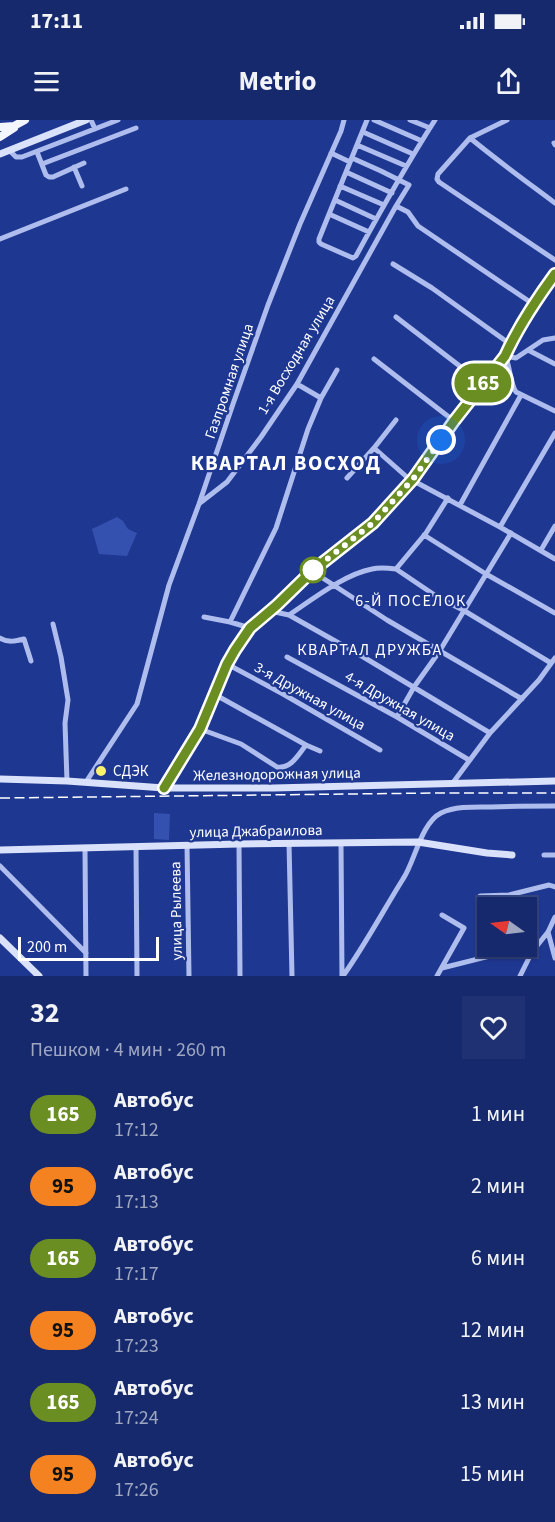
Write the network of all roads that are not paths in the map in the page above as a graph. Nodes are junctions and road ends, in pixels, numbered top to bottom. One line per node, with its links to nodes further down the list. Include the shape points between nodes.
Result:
1 (86, 120): 20 (street)
2 (91, 120): 14 (street)
3 (118, 120): 14 (street)
4 (344, 120): 22 (street, Газпромная улица)
5 (367, 120): 15 (street)
6 (374, 120): 18 (street)
7 (410, 120): 13 (street)
8 (435, 120): 13 (street)
9 (507, 120): 17 (street)
10 (22, 122): 11 (main road); 16 (main road)
11 (0, 127)
12 (136, 128): 27 (street)
13 (430, 128): 18 (street)
14 (95, 129): 21 (street)
15 (363, 132): 19 (street); 24 (street)
16 (0, 137)
17 (470, 138): 37 (street); 44 (street, via 438,174 439,182)
18 (422, 141): 24 (street)
19 (357, 145): 25 (street); 28 (street)
20 (10, 151): 21 (street, via 19,158); 23 (street)
21 (37, 152): 27 (street)
22 (331, 153): 25 (street); 68 (street, Газпромная улица, via 268,305)
23 (0, 154)
24 (413, 154): 28 (street)
25 (351, 160): 30 (street); 31 (street)
26 (84, 163): 29 (street)
27 (42, 164): 29 (street, via 49,177)
28 (406, 166): 31 (street)
29 (74, 167): 32 (street)
30 (346, 172): 33 (street); 35 (street)
31 (400, 180): 35 (street); 39 (street, 1-я Восходная улица, via 409,185)
32 (82, 186)
33 (340, 186): 36 (street); 38 (street)
34 (126, 189): 43 (street)
35 (392, 193): 38 (street)
36 (335, 200): 40 (street); 41 (street)
37 (555, 203)
38 (384, 205): 41 (street)
39 (396, 206): 47 (street, via 408,212 418,226); 56 (street, 1-я Восходная улица)
40 (329, 214): 42 (street); 42 (street, via 319,242 353,258)
41 (376, 219): 42 (street)
42 (369, 232)
43 (0, 239)
44 (555, 260)
45 (393, 264): 50 (street)
46 (555, 274): 47 (street)
47 (533, 304): 50 (street)
48 (396, 317): 57 (street)
49 (555, 338): 51 (street, via 543,340)
50 (510, 345): 52 (street)
51 (528, 350): 52 (street, via 516,358); 54 (street)
52 (505, 356): 57 (street); 58 (street, via 513,387)
53 (374, 359): 62 (street)
54 (555, 364)
55 (337, 370): 59 (street)
56 (297, 384): 59 (street); 68 (street, 1-я Восходная улица, via 227,482)
57 (483, 384): 62 (street)
58 (521, 395): 60 (street); 69 (street)
59 (321, 398): 85 (street, via 300,450 279,521)
60 (555, 411)
61 (396, 420): 64 (street)
62 (454, 421): 66 (street)
63 (555, 433): 70 (street)
64 (374, 448): 65 (street); 66 (street)
65 (347, 478)
66 (413, 479): 67 (street); 77 (street, via 373,523)
67 (448, 498): 69 (street); 73 (street)
68 (199, 504): 107 (street, Газпромная улица, via 169,585 137,704)
69 (460, 505): 70 (street)
70 (500, 526): 72 (street)
71 (555, 526): 74 (street)
72 (511, 533): 74 (street); 78 (street)
73 (424, 535): 76 (street); 78 (street)
74 (541, 550): 75 (street)
75 (555, 559)
76 (396, 569): 79 (street, via 371,569); 80 (street)
77 (312, 571): 79 (street); 81 (street)
78 (486, 574): 80 (street); 82 (street)
79 (333, 585): 83 (street); 89 (street)
80 (463, 610): 89 (street); 92 (street)
81 (270, 611): 83 (street); 87 (street)
82 (555, 613)
83 (289, 615): 94 (street)
84 (204, 617): 85 (street)
85 (230, 622): 87 (street)
86 (53, 624): 105 (street, via 68,700)
87 (250, 628): 93 (street)
88 (0, 638): 91 (street, via 11,642 24,639)
89 (439, 652): 94 (street); 96 (street)
90 (287, 657): 97 (street, 4-я Дружная улица)
91 (31, 661)
92 (553, 661): 96 (street)
93 (227, 664): 95 (street); 101 (street, 3-я Дружная улица)
94 (414, 687): 97 (street); 99 (street)
95 (214, 694): 98 (street); 100 (street)
96 (522, 699): 99 (street)
97 (397, 717): 103 (street, 4-я Дружная улица)
98 (200, 729): 100 (street, via 241,744 281,768 287,767); 109 (street)
99 (490, 733): 103 (street)
100 (306, 745): 102 (street)
101 (380, 750)
102 (320, 751)
103 (469, 760): 108 (street)
104 (0, 779): 105 (street, Железнодорожная улица)
105 (67, 781): 107 (street, Железнодорожная улица)
106 (555, 781): 108 (street, Железнодорожная улица)
107 (86, 782): 109 (street, Железнодорожная улица)
108 (452, 784): 109 (street, Железнодорожная улица)
109 (164, 788)
110 (555, 806): 111 (street, via 447,810 432,819)
111 (418, 842): 114 (street, улица Джабраилова); 119 (street, улица Джабраилова); 139 (street, via 404,877)
112 (239, 843): 113 (street, улица Джабраилова); 115 (street, улица Джабраилова); 137 (street)
113 (289, 843): 114 (street, улица Джабраилова); 138 (street)
114 (341, 843): 139 (street)
115 (187, 845): 116 (street, улица Джабраилова); 136 (street, улица Рылеева)
116 (136, 847): 117 (street, улица Джабраилова); 135 (street)
117 (85, 849): 118 (street, улица Джабраилова); 130 (street)
118 (0, 850)
119 (512, 855)
120 (544, 855): 121 (street)
121 (555, 855)
122 (0, 866): 130 (street)
123 (555, 887): 124 (street)
124 (480, 896)
125 (442, 915): 132 (street, via 464,928)
126 (555, 917): 127 (street)
127 (548, 932): 129 (street); 131 (street)
128 (0, 938): 133 (street)
129 (538, 944): 132 (street); 141 (street)
130 (86, 953): 134 (street)
131 (555, 958)
132 (442, 968): 140 (street)
133 (39, 976)
134 (86, 976)
135 (137, 976)
136 (189, 976)
137 (240, 976)
138 (292, 976)
139 (342, 976)
140 (437, 976)
141 (520, 976)

